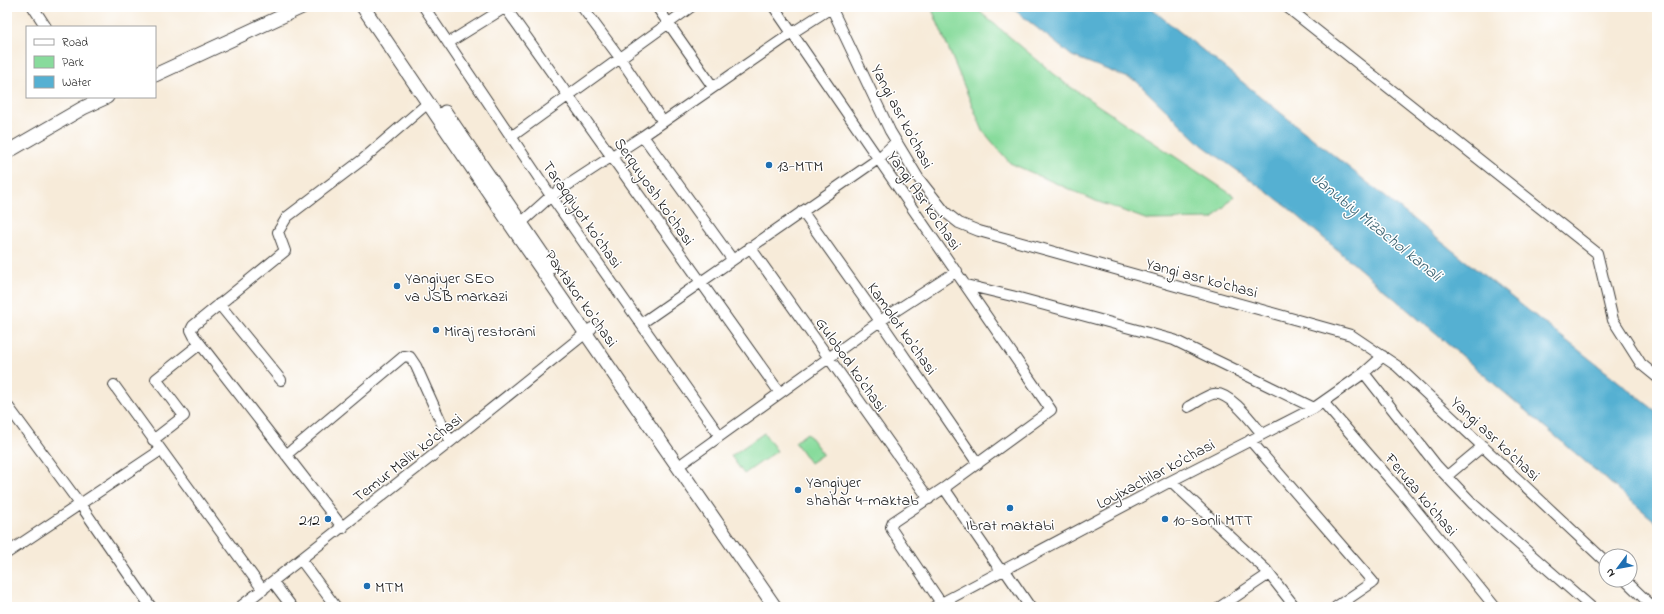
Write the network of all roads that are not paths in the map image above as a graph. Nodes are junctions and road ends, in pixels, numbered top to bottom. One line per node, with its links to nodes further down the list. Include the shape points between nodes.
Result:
1 (33, 7): 14 (street)
2 (302, 7): 18 (main road)
3 (363, 7): 22 (main road, Paxtakor ko'chasi)
4 (372, 7): 32 (main road, Paxtakor ko'chasi)
5 (424, 7): 16 (street, Taraqqiyot ko'chasi)
6 (506, 7): 16 (street); 20 (street, Serquyosh ko'chasi)
7 (582, 7): 17 (street)
8 (656, 7): 13 (street)
9 (691, 7): 13 (street)
10 (774, 7): 15 (street, Yangi Asr ko'chasi)
11 (831, 7): 15 (street); 26 (street, Yangi asr ko'chasi)
12 (1287, 7): 46 (street, via 1597,253 1613,320 1641,364)
13 (668, 23): 17 (street); 19 (street)
14 (45, 26)
15 (792, 33): 19 (street); 29 (street, Yangi Asr ko'chasi)
16 (448, 43): 25 (street, Taraqqiyot ko'chasi)
17 (620, 58): 20 (street); 23 (street)
18 (156, 75)
19 (713, 87): 23 (street)
20 (569, 96): 25 (street); 28 (street, Serquyosh ko'chasi)
21 (98, 99): 27 (main road)
22 (428, 103): 38 (street, via 362,160 287,217 278,232 285,251); 41 (main road, Paxtakor ko'chasi)
23 (663, 122): 24 (street)
24 (643, 136): 28 (street); 34 (street)
25 (511, 137): 30 (street, Taraqqiyot ko'chasi)
26 (896, 142): 29 (street); 43 (street, Yangi asr ko'chasi, via 919,179 946,212 959,223 979,231 1351,335)
27 (7, 152)
28 (612, 157): 30 (street); 36 (street, Serquyosh ko'chasi)
29 (878, 159): 31 (street); 35 (street, Yangi Asr ko'chasi)
30 (551, 196): 32 (street); 40 (street, Taraqqiyot ko'chasi)
31 (802, 211): 33 (street); 39 (street, Kamolot ko'chasi)
32 (521, 223): 41 (main road, Paxtakor ko'chasi)
33 (750, 247): 34 (street); 44 (street, Gulobod ko'chasi)
34 (732, 259): 36 (street)
35 (957, 271): 37 (street, Yangi Asr ko'chasi); 39 (street)
36 (701, 282): 40 (street); 49 (street, Serquyosh ko'chasi)
37 (966, 285): 51 (street, via 1174,340); 62 (street, Yangi Asr ko'chasi, via 1051,410)
38 (219, 304): 42 (street, via 191,330); 47 (street)
39 (880, 321): 44 (street); 62 (street, Kamolot ko'chasi)
40 (642, 322): 54 (street, Taraqqiyot ko'chasi)
41 (588, 331): 57 (street, Temur Malik ko'chasi); 61 (main road, Paxtakor ko'chasi); 82 (main road, Paxtakor ko'chasi)
42 (200, 344): 55 (street, via 156,379 184,416); 60 (street)
43 (1383, 356): 45 (street, Loyixachilar ko'chasi); 58 (street, Yangi asr ko'chasi)
44 (829, 358): 49 (street); 66 (street, Gulobod ko'chasi)
45 (1364, 373): 51 (street, Loyixachilar ko'chasi); 63 (street)
46 (1657, 377)
47 (281, 380)
48 (114, 385): 55 (street)
49 (780, 393): 54 (street)
50 (7, 405): 67 (street)
51 (1319, 405): 53 (street, Loyixachilar ko'chasi); 88 (street, Feruza ko'chasi, via 1404,494)
52 (1188, 407): 53 (street, via 1213,394 1219,394 1231,400)
53 (1262, 434): 56 (street, Loyixachilar ko'chasi)
54 (720, 436): 61 (street)
55 (153, 440): 59 (street)
56 (1250, 440): 64 (street, Loyixachilar ko'chasi); 87 (street, via 1373,582)
57 (450, 442): 60 (street, via 416,366 410,357 404,356); 68 (street, Temur Malik ko'chasi)
58 (1483, 446): 63 (street); 70 (street, Yangi asr ko'chasi)
59 (161, 450): 67 (street); 76 (street)
60 (286, 455): 68 (street)
61 (684, 462): 83 (main road, Paxtakor ko'chasi)
62 (978, 464): 65 (street)
63 (1447, 476): 89 (street, via 1473,504)
64 (1171, 481): 72 (street, Loyixachilar ko'chasi); 73 (street)
65 (944, 488): 66 (street); 72 (street)
66 (929, 499): 77 (street, via 893,522 891,527)
67 (80, 504): 69 (street); 79 (street)
68 (342, 528): 71 (street, Temur Malik ko'chasi)
69 (7, 553)
70 (1598, 554)
71 (301, 560): 74 (street, Temur Malik ko'chasi); 81 (street)
72 (1003, 570): 77 (street, Loyixachilar ko'chasi); 84 (street)
73 (1269, 574): 85 (street); 86 (street)
74 (274, 582): 76 (street, Temur Malik ko'chasi); 78 (street)
75 (1633, 588): 90 (street)
76 (263, 590): 80 (street, Temur Malik ko'chasi)
77 (938, 605)
78 (289, 606)
79 (151, 607)
80 (240, 607)
81 (336, 607)
82 (775, 607)
83 (784, 607)
84 (1030, 607)
85 (1220, 607)
86 (1296, 607)
87 (1336, 607)
88 (1495, 607)
89 (1591, 607)
90 (1653, 607)

